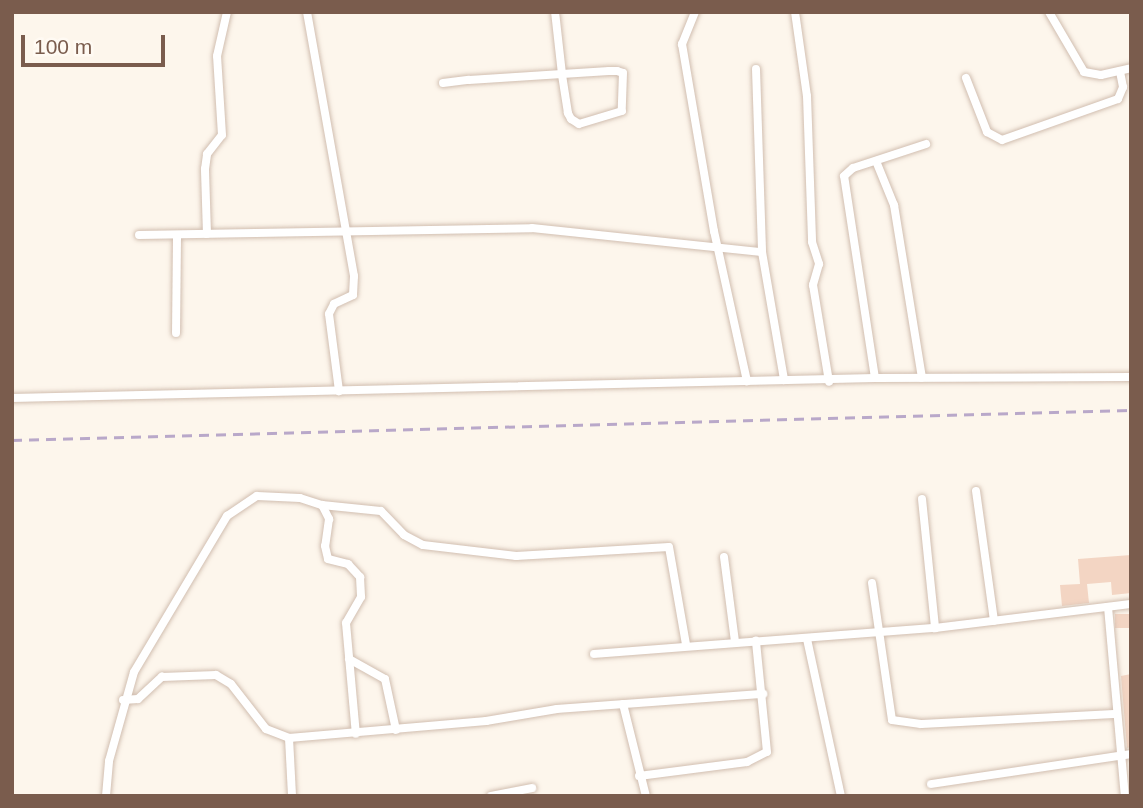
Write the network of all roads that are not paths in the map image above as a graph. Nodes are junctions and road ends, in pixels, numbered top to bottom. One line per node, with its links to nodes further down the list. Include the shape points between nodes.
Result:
1 (227, 12): 16 (street, via 217,56 222,135 207,154 205,169)
2 (307, 12): 15 (street)
3 (555, 12): 10 (street)
4 (695, 12): 19 (street, via 682,44)
5 (795, 12): 27 (street, via 807,96 812,242 819,264 813,285)
6 (1049, 12): 9 (street, via 1084,72)
7 (1131, 68): 9 (street)
8 (756, 69): 20 (street)
9 (1119, 71): 11 (street, via 1124,87 1118,99 1002,140 987,132)
10 (562, 74): 10 (street, via 568,113 575,123 621,111 623,73); 12 (street)
11 (966, 78)
12 (443, 83)
13 (926, 144): 14 (street)
14 (876, 161): 23 (street, via 844,176); 24 (street, via 894,205)
15 (345, 229): 16 (street); 19 (street, via 532,228); 28 (street, via 355,287 353,295 334,304 329,314)
16 (207, 234): 18 (street)
17 (139, 235): 18 (street)
18 (177, 235): 21 (street)
19 (718, 247): 20 (street); 26 (street)
20 (762, 252): 25 (street)
21 (176, 333)
22 (1131, 377): 24 (street)
23 (875, 378): 24 (street); 27 (street)
24 (922, 378)
25 (784, 380): 26 (street); 27 (street)
26 (747, 381): 28 (street)
27 (829, 382)
28 (340, 391): 29 (street)
29 (12, 398)
30 (976, 491): 37 (street)
31 (922, 499): 38 (street)
32 (322, 505): 43 (street, via 381,511 404,535 423,545 516,556 669,547); 45 (street, via 329,519 328,559 348,565 360,577 361,597 346,616); 47 (street, via 268,495 236,506 140,660)
33 (724, 558): 42 (street)
34 (872, 583): 39 (street)
35 (1131, 604): 36 (street)
36 (1108, 607): 37 (street); 49 (street)
37 (994, 621): 38 (street)
38 (935, 628): 39 (street)
39 (879, 632): 40 (street); 49 (street, via 888,712 901,724)
40 (807, 639): 41 (street); 61 (street)
41 (756, 641): 42 (street); 46 (street)
42 (735, 642): 43 (street)
43 (686, 644): 44 (street)
44 (594, 654)
45 (349, 659): 50 (street, via 385,680); 51 (street)
46 (763, 694): 48 (street); 54 (street, via 768,743 760,758)
47 (123, 700): 52 (street, via 138,699 162,677 216,675 231,684 266,729); 57 (street, via 108,761)
48 (623, 704): 50 (street); 54 (street)
49 (1115, 714): 53 (street)
50 (396, 730): 51 (street)
51 (356, 734): 52 (street)
52 (289, 737): 58 (street)
53 (1126, 755): 55 (street); 62 (street)
54 (639, 776): 60 (street)
55 (931, 784)
56 (532, 788): 59 (street)
57 (106, 796)
58 (292, 796)
59 (491, 796)
60 (646, 796)
61 (841, 796)
62 (1125, 796)

